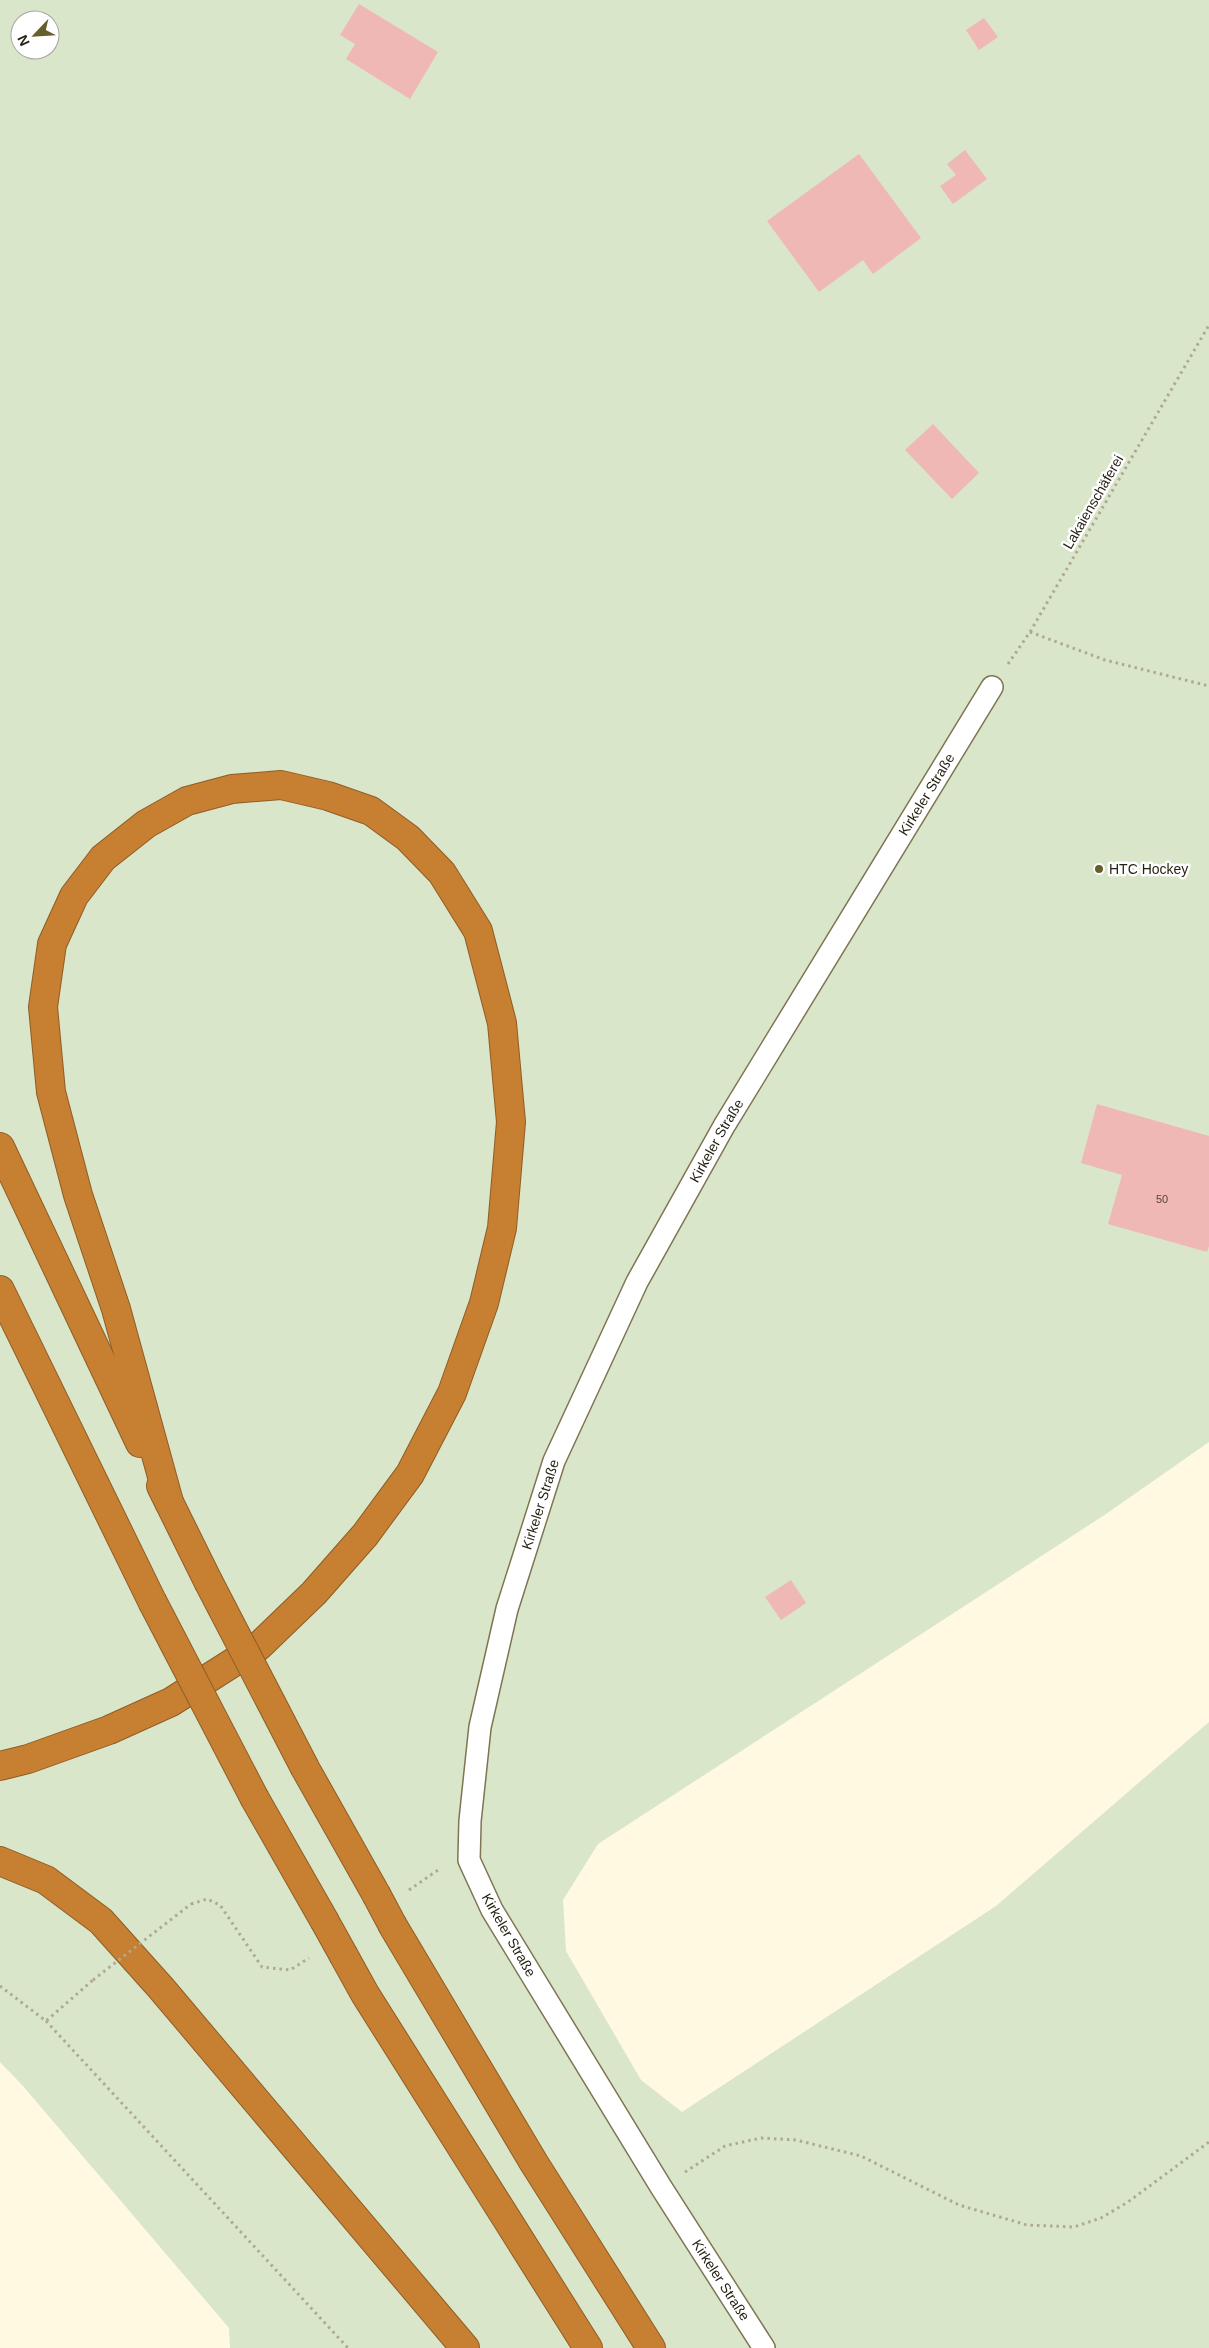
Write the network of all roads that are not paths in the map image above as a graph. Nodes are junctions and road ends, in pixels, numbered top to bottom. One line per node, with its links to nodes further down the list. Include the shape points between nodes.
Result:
1 (992, 687): 10 (lane, Kirkeler Straße, via 729,1117 638,1282 554,1460 507,1609 482,1718 470,1821 469,1860 492,1910 661,2187)
2 (0, 1147): 4 (highway)
3 (0, 1290): 8 (highway, bridge, via 152,1601 256,1799 365,1994)
4 (169, 1502): 5 (highway, via 116,1309 78,1195 50,1092 43,1007 52,944 74,896 103,858 146,824 187,801 232,790 281,785 328,796 371,812 408,838 442,873 478,931 502,1023 511,1122 502,1228 484,1303 452,1393 410,1474 314,1593 259,1646 171,1702 109,1730); 9 (highway, bridge, via 305,1768 393,1926 534,2163)
5 (0, 1766)
6 (0, 1861): 7 (highway, via 46,1880 101,1921)
7 (465, 2348)
8 (588, 2348)
9 (651, 2348)
10 (764, 2348)

